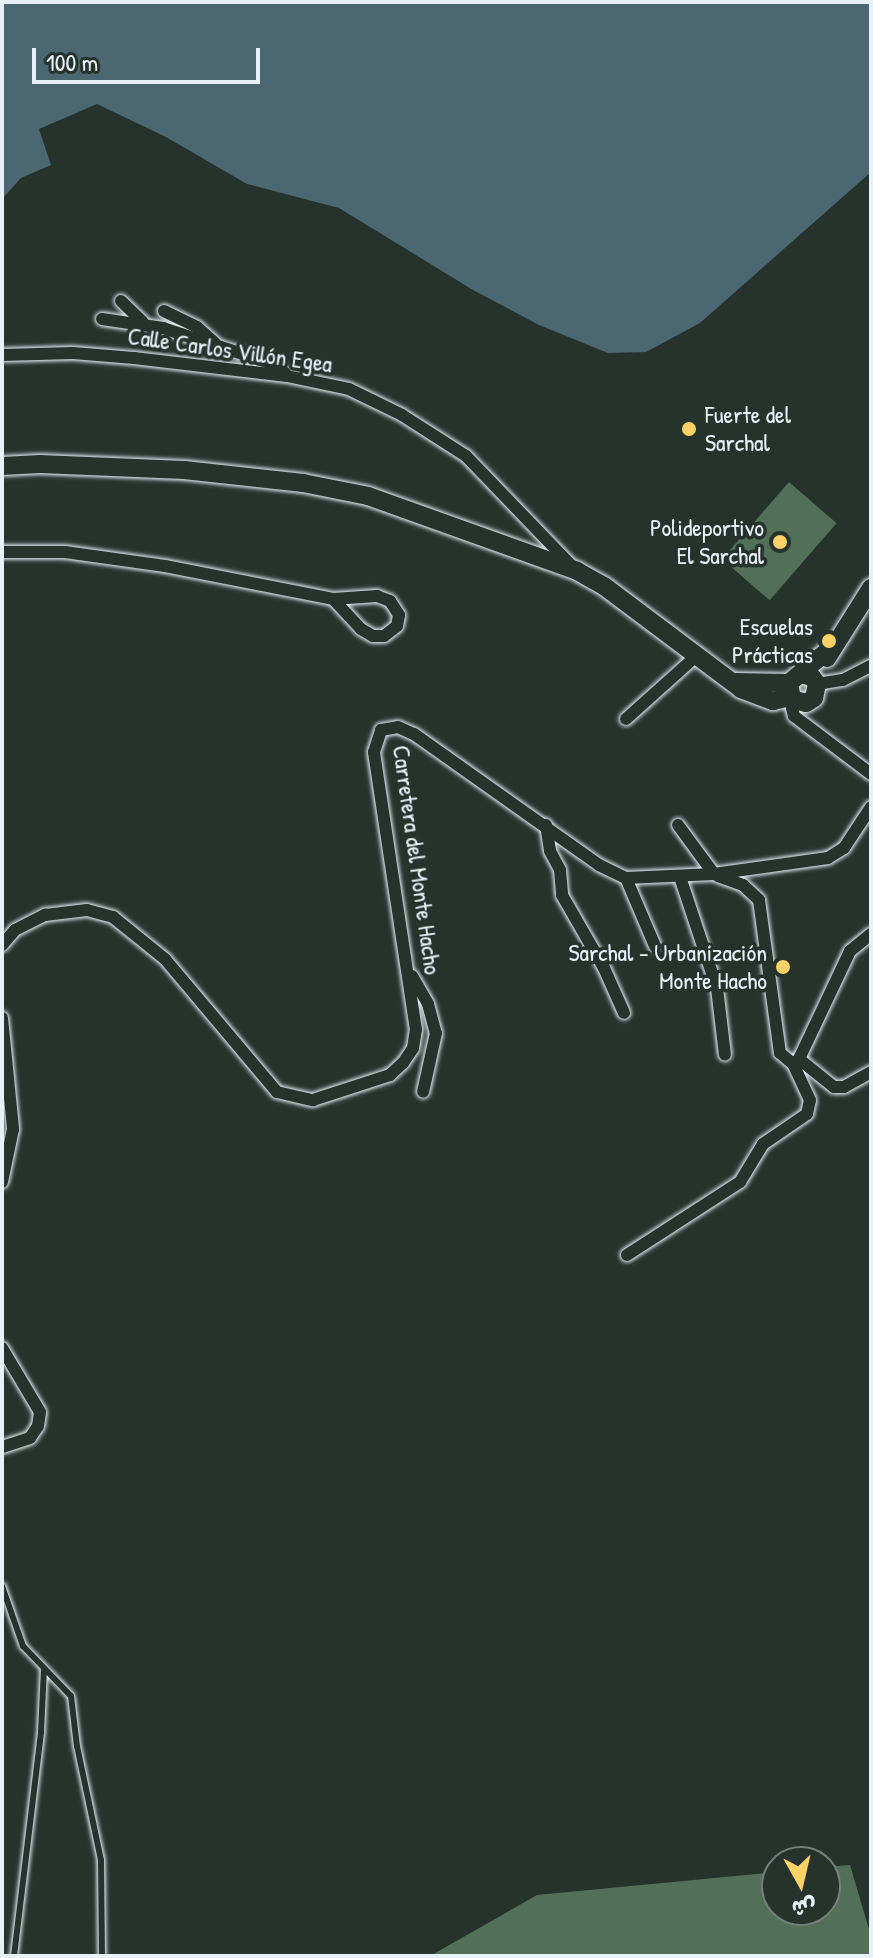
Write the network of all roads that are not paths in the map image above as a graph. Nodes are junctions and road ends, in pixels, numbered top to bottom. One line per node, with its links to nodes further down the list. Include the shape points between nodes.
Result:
1 (121, 301): 4 (street)
2 (164, 311): 5 (street, via 197,327)
3 (102, 319): 4 (street)
4 (143, 322): 5 (street)
5 (218, 346): 7 (street, via 267,362)
6 (2, 355): 7 (street, Calle Carlos Villón Egea, via 73,353)
7 (287, 376): 10 (street, Calle Carlos Villón Egea, via 374,399 466,456)
8 (2, 466): 10 (main road, via 184,470 336,488)
9 (2, 552): 12 (street, via 65,552 165,566)
10 (577, 571): 13 (main road)
11 (871, 588): 15 (main road)
12 (333, 599): 12 (street, via 373,636 384,636 397,626 397,610 383,598)
13 (695, 657): 15 (main road, via 731,681); 16 (street)
14 (871, 666): 15 (street, via 843,680)
15 (802, 687): 17 (street, via 794,716)
16 (626, 719)
17 (871, 774)
18 (871, 807): 21 (street, via 837,854)
19 (546, 825): 24 (street, Carretera del Monte Hacho, via 599,865); 29 (street, Carretera del Monte Hacho, via 414,734 398,727 381,730 374,752); 30 (street, via 562,895)
20 (678, 825): 22 (street)
21 (761, 868): 22 (street); 25 (street, via 753,874)
22 (714, 874): 23 (street, Carretera del Monte Hacho); 25 (street, Carretera del Monte Hacho)
23 (680, 877): 24 (street, Carretera del Monte Hacho); 32 (street, via 717,988)
24 (626, 878): 28 (street)
25 (756, 895): 33 (street, via 765,927 780,1053)
26 (871, 934): 33 (street, via 850,951)
27 (2, 945): 29 (street, Carretera del Monte Hacho, via 28,921 45,915 87,910 113,917 165,959 277,1092 301,1100 373,1083 403,1063 416,1030)
28 (655, 946)
29 (407, 966): 35 (street, via 428,1004 436,1033)
30 (624, 1013)
31 (2, 1018): 36 (street, via 13,1129)
32 (725, 1055)
33 (796, 1061): 34 (street, via 834,1087); 37 (street, via 810,1100 807,1114 763,1144 740,1182)
34 (871, 1072)
35 (423, 1092)
36 (2, 1182)
37 (627, 1255)
38 (2, 1348): 39 (street, via 40,1412 30,1438)
39 (2, 1447)
40 (2, 1586): 41 (lane, via 23,1646)
41 (44, 1669): 42 (lane); 43 (lane, via 71,1696 101,1860)
42 (14, 1956)
43 (102, 1956)

